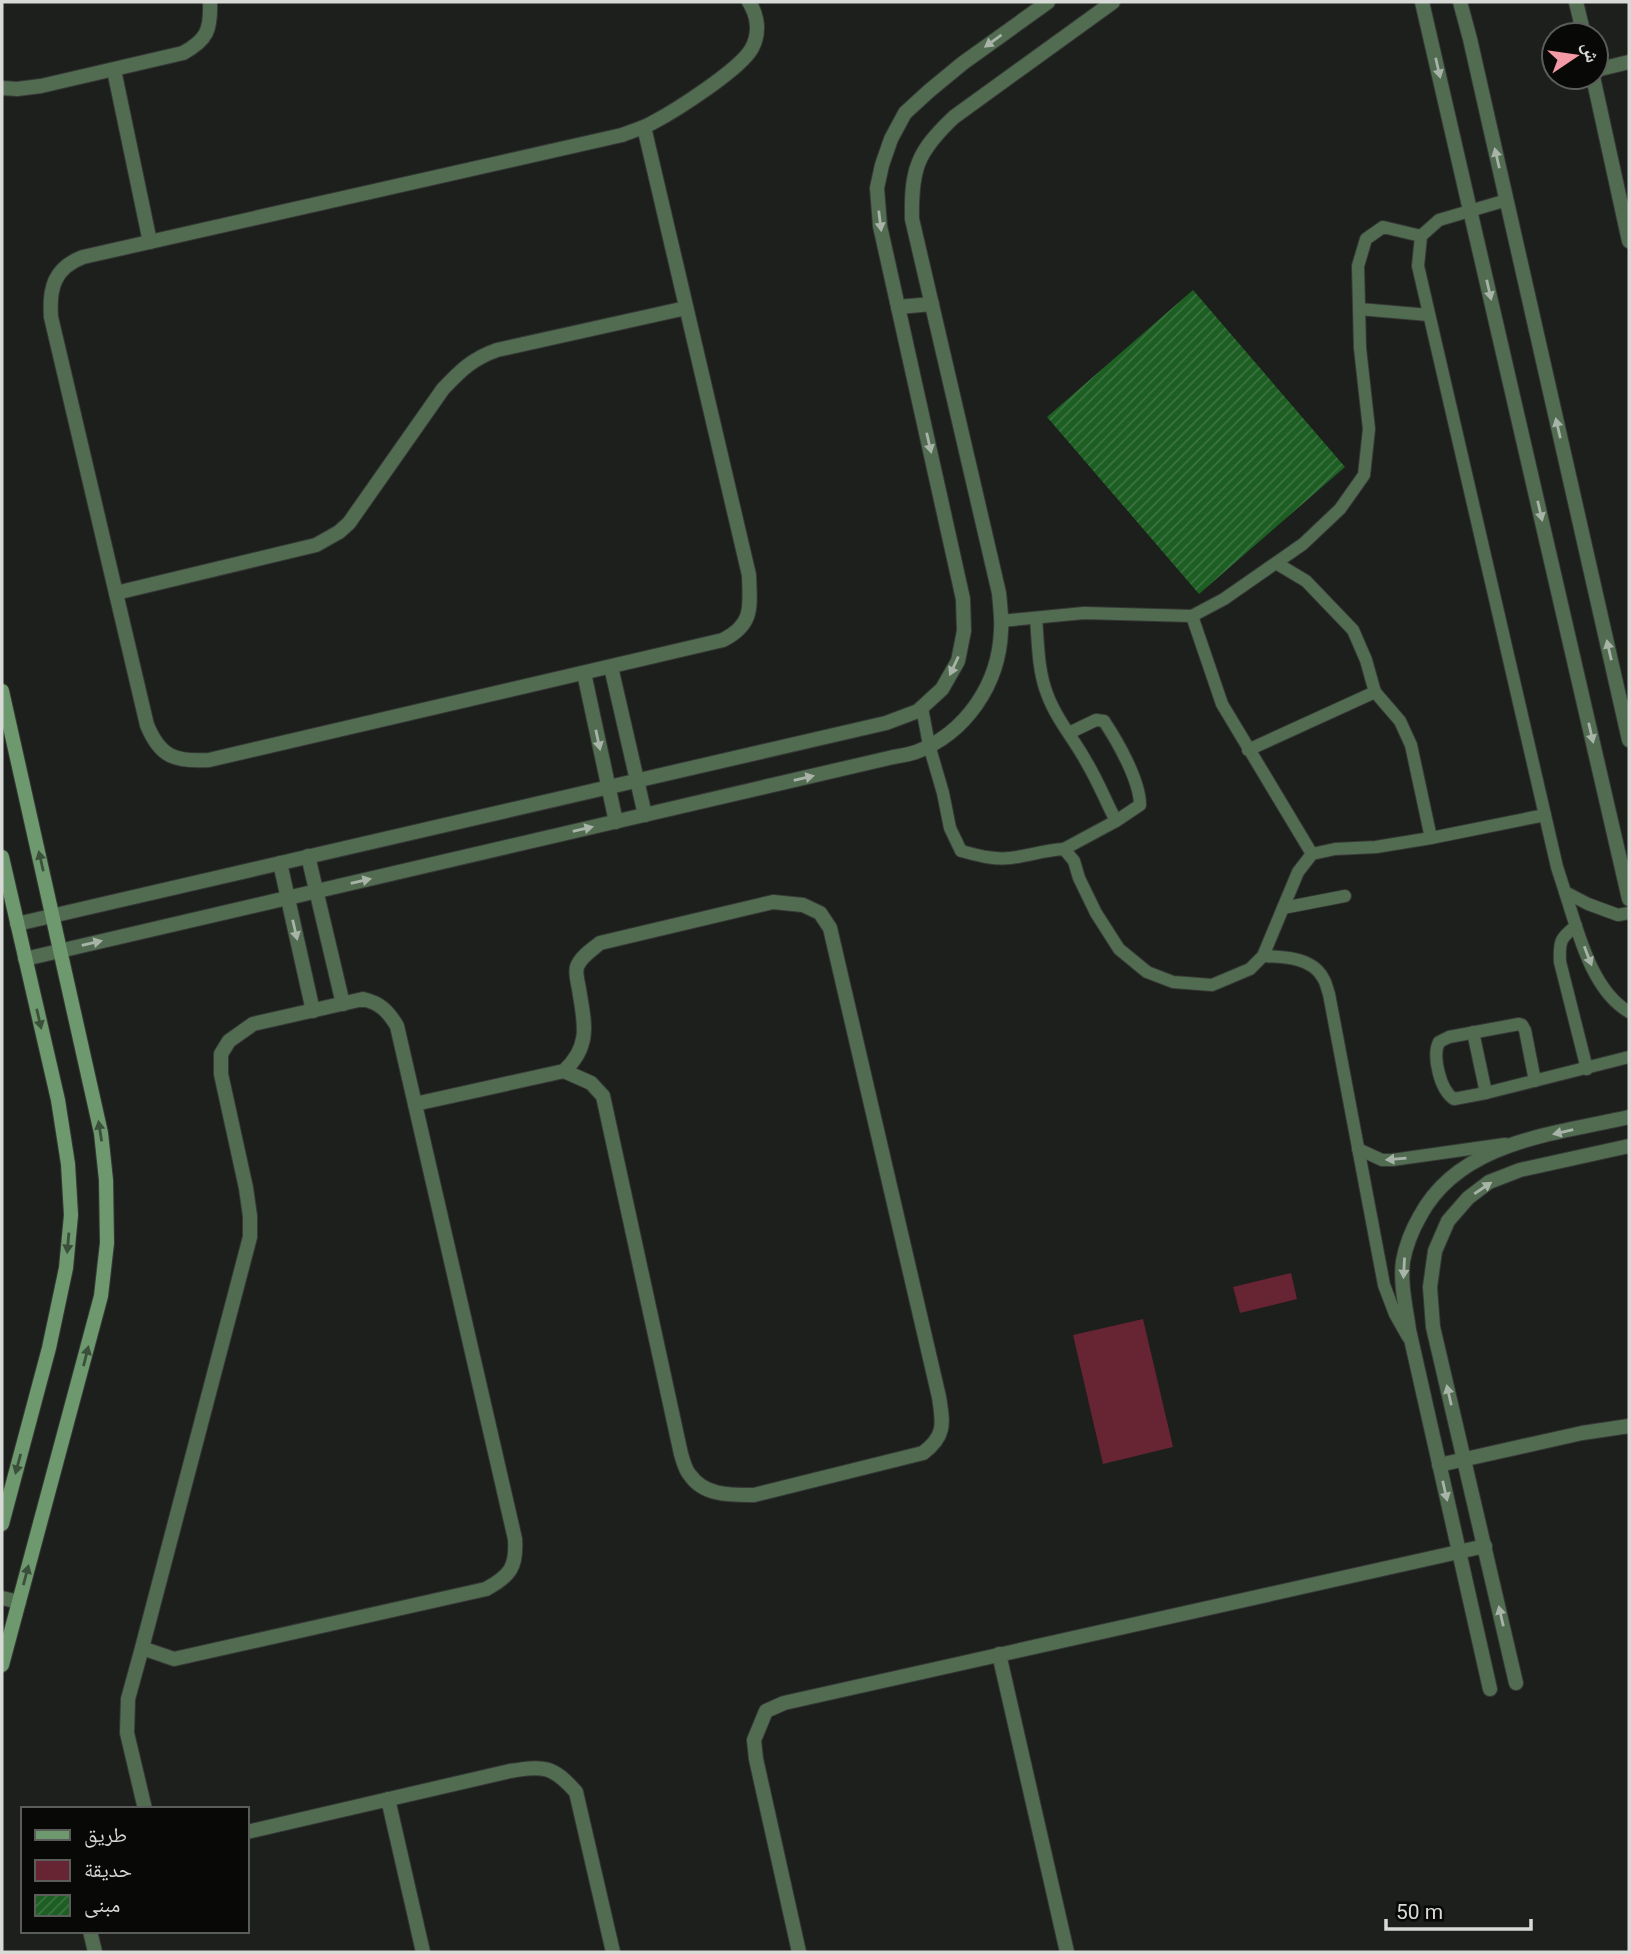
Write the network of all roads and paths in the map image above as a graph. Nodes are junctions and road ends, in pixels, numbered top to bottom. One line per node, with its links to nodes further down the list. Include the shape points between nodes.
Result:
1 (210, 2): 11 (street, via 207,33 197,45 183,53)
2 (749, 2): 14 (street, via 757,25 751,50 738,65 676,110)
3 (1048, 2): 21 (street, one-way to 21, via 929,90 905,113 891,139 877,188 880,226)
4 (1113, 2): 20 (street, via 979,98 932,138 918,163 912,219)
5 (1422, 2): 16 (street, one-way to 16)
6 (1460, 2): 15 (street, one-way to 6)
7 (1576, 2): 8 (street)
8 (1581, 21)
9 (1629, 62): 10 (street)
10 (1610, 66)
11 (114, 70): 12 (street, via 41,86); 19 (street)
12 (2, 88)
13 (1596, 91): 18 (street)
14 (644, 127): 19 (street); 22 (street)
15 (1507, 200): 16 (lane); 36 (street, one-way to 15)
16 (1471, 211): 17 (lane, via 1439,220); 55 (street, one-way to 55)
17 (1421, 236): 23 (lane, via 1384,227 1366,239 1358,266); 24 (lane, via 1418,266)
18 (1629, 241)
19 (150, 242): 26 (street, via 70,262 60,272 49,298)
20 (932, 304): 21 (street); 29 (street, via 999,593)
21 (898, 307): 34 (street, one-way to 34, via 964,599 958,661 942,689)
22 (686, 308): 26 (street, via 479,357 443,389 339,533 316,545); 30 (street, via 749,575 748,619 736,634 723,640)
23 (1359, 309): 24 (lane); 25 (lane, via 1369,429 1364,475 1340,509)
24 (1429, 315): 42 (lane)
25 (1276, 563): 27 (lane); 33 (lane, via 1306,581 1353,630)
26 (116, 593): 31 (street, via 152,739 167,754 188,761 209,760)
27 (1192, 616): 28 (lane, via 1084,613); 38 (lane, via 1222,704)
28 (1036, 618): 29 (lane); 35 (lane, via 1045,687 1058,720)
29 (1001, 621): 37 (street, via 997,666 984,695 963,722)
30 (611, 667): 31 (street); 39 (street)
31 (584, 673): 40 (street, one-way to 40)
32 (2, 691): 58 (street, one-way to 32)
33 (1375, 692): 38 (lane); 45 (lane, via 1400,721 1411,745)
34 (922, 708): 37 (lane); 39 (street, via 886,723)
35 (1069, 733): 43 (lane); 43 (lane, via 1096,720 1104,722 1117,741 1140,794 1140,805)
36 (1629, 740)
37 (929, 745): 41 (street, one-way to 37); 46 (lane, via 950,828 961,851 1009,858)
38 (1248, 750): 47 (lane)
39 (637, 780): 40 (street); 41 (street)
40 (608, 787): 44 (street); 49 (street)
41 (645, 815): 44 (street)
42 (1545, 815): 45 (lane); 52 (lane)
43 (1116, 821): 46 (lane)
44 (616, 822): 51 (street, one-way to 44)
45 (1431, 838): 47 (lane)
46 (1064, 849): 62 (lane, via 1119,949 1147,972 1173,982 1212,985 1250,969)
47 (1312, 854): 56 (lane, via 1298,872)
48 (2, 856): 59 (street)
49 (308, 856): 50 (street); 51 (street)
50 (280, 863): 54 (street); 58 (street)
51 (316, 891): 54 (street); 64 (street)
52 (1565, 892): 57 (lane, via 1618,915); 60 (lane)
53 (1345, 896): 56 (lane)
54 (288, 898): 61 (street, one-way to 54); 65 (street, one-way to 65)
55 (1629, 899)
56 (1283, 908): 62 (lane)
57 (1629, 913)
58 (53, 916): 59 (street); 61 (street)
59 (17, 924): 63 (street)
60 (1576, 926): 66 (lane, one-way to 66, via 1595,974 1618,1005); 69 (lane, via 1563,936 1560,962)
61 (61, 951): 63 (street); 86 (street, one-way to 61, via 98,1307 107,1243 101,1133)
62 (1263, 956): 77 (lane, via 1304,962 1323,976)
63 (25, 959): 82 (street, one-way to 82, via 58,1100 71,1215 66,1268 49,1348)
64 (343, 1004): 65 (street); 73 (street, via 363,999 391,1016)
65 (313, 1011): 88 (street, via 253,1024 229,1041 221,1054 220,1074 246,1188 250,1237)
66 (1629, 1012)
67 (1473, 1032): 71 (lane, via 1522,1025); 72 (lane); 72 (lane, via 1439,1042 1437,1061 1443,1087 1454,1099)
68 (1629, 1057): 69 (lane)
69 (1587, 1069): 71 (lane)
70 (564, 1071): 70 (street, via 591,1083 603,1096 689,1475 714,1492 754,1494 923,1453 934,1445 941,1433 939,1397 830,928 820,913 803,905 773,902 600,943 577,967 584,1042); 73 (street)
71 (1535, 1081): 72 (lane)
72 (1486, 1093)
73 (415, 1104): 88 (street, via 515,1539 516,1555 505,1579 486,1589 174,1659)
74 (1629, 1117): 75 (street, one-way to 75)
75 (1512, 1143): 77 (lane, one-way to 77, via 1392,1160); 78 (street, one-way to 78, via 1451,1177 1427,1203 1411,1233 1403,1262)
76 (1629, 1146): 80 (street, one-way to 76, via 1433,1326 1430,1287 1435,1251 1448,1221 1489,1182 1520,1170)
77 (1358, 1149): 78 (lane, via 1384,1285)
78 (1412, 1343): 81 (street)
79 (1629, 1426): 80 (street)
80 (1464, 1459): 81 (street); 83 (street)
81 (1439, 1465): 84 (street, one-way to 84)
82 (2, 1524)
83 (1485, 1546): 84 (street); 91 (street, one-way to 83)
84 (1459, 1552): 89 (street); 92 (street)
85 (2, 1598): 86 (street)
86 (19, 1602): 87 (street)
87 (6, 1629): 90 (street)
88 (142, 1648): 94 (street, via 128,1699 127,1733)
89 (999, 1654): 100 (street, via 766,1710 754,1740 756,1759); 101 (street)
90 (2, 1665)
91 (1516, 1683)
92 (1490, 1689)
93 (388, 1799): 95 (street); 98 (street); 99 (street, via 537,1767 562,1776 576,1792)
94 (145, 1807)
95 (248, 1832)
96 (90, 1933): 97 (street)
97 (94, 1952)
98 (423, 1952)
99 (613, 1952)
100 (799, 1952)
101 (1067, 1952)

